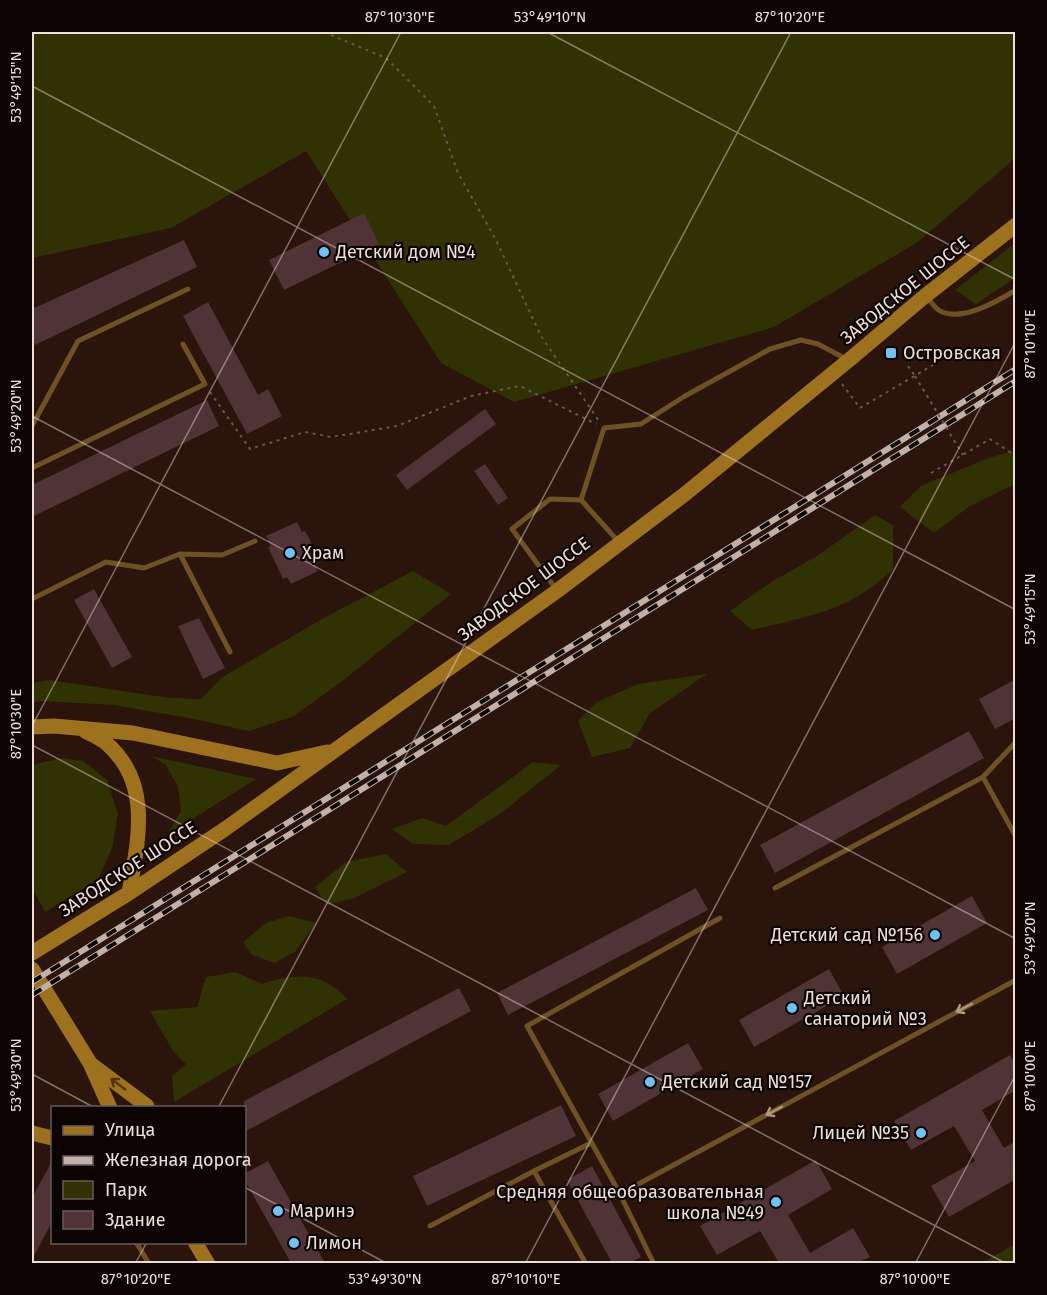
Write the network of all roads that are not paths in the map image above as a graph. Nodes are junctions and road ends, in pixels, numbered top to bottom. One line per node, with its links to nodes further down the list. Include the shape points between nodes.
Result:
1 (1016, 225): 4 (main road, ЗАВОДСКОЕ ШОССЕ)
2 (188, 289): 7 (lane, via 78,341)
3 (1016, 290): 4 (lane, via 990,305 958,314 939,310)
4 (926, 296): 6 (main road, ЗАВОДСКОЕ ШОССЕ)
5 (183, 344): 8 (lane, via 205,384)
6 (849, 360): 9 (lane, via 801,340 770,349 642,424 604,428); 11 (main road, ЗАВОДСКОЕ ШОССЕ)
7 (32, 426)
8 (32, 468)
9 (581, 500): 11 (lane); 13 (lane, via 550,499 512,529)
10 (255, 541): 12 (lane, via 222,555)
11 (619, 543): 13 (main road, ЗАВОДСКОЕ ШОССЕ)
12 (180, 554): 14 (lane, via 144,568 106,562); 15 (lane)
13 (557, 591): 19 (main road, ЗАВОДСКОЕ ШОССЕ)
14 (32, 599)
15 (230, 652)
16 (32, 727): 17 (main road)
17 (80, 728): 19 (main road, via 133,733 277,763); 23 (main road, via 105,742 124,763 137,792 139,834)
18 (1016, 742): 20 (lane)
19 (334, 751): 23 (main road, ЗАВОДСКОЕ ШОССЕ)
20 (983, 777): 21 (lane); 22 (lane)
21 (1016, 837)
22 (775, 888)
23 (129, 893): 25 (main road, ЗАВОДСКОЕ ШОССЕ)
24 (720, 918): 33 (lane, via 527,1026)
25 (32, 953)
26 (32, 969): 28 (main road)
27 (1016, 980): 35 (lane, one-way to 35)
28 (90, 1063): 29 (main road); 30 (main road, one-way to 28)
29 (110, 1106)
30 (148, 1106)
31 (32, 1133): 32 (main road)
32 (51, 1138)
33 (591, 1143): 34 (lane); 35 (lane)
34 (534, 1171): 36 (lane); 41 (lane)
35 (620, 1194): 42 (lane)
36 (430, 1226)
37 (137, 1244): 39 (lane)
38 (197, 1244): 40 (main road)
39 (149, 1263)
40 (208, 1263)
41 (586, 1263)
42 (654, 1263)

